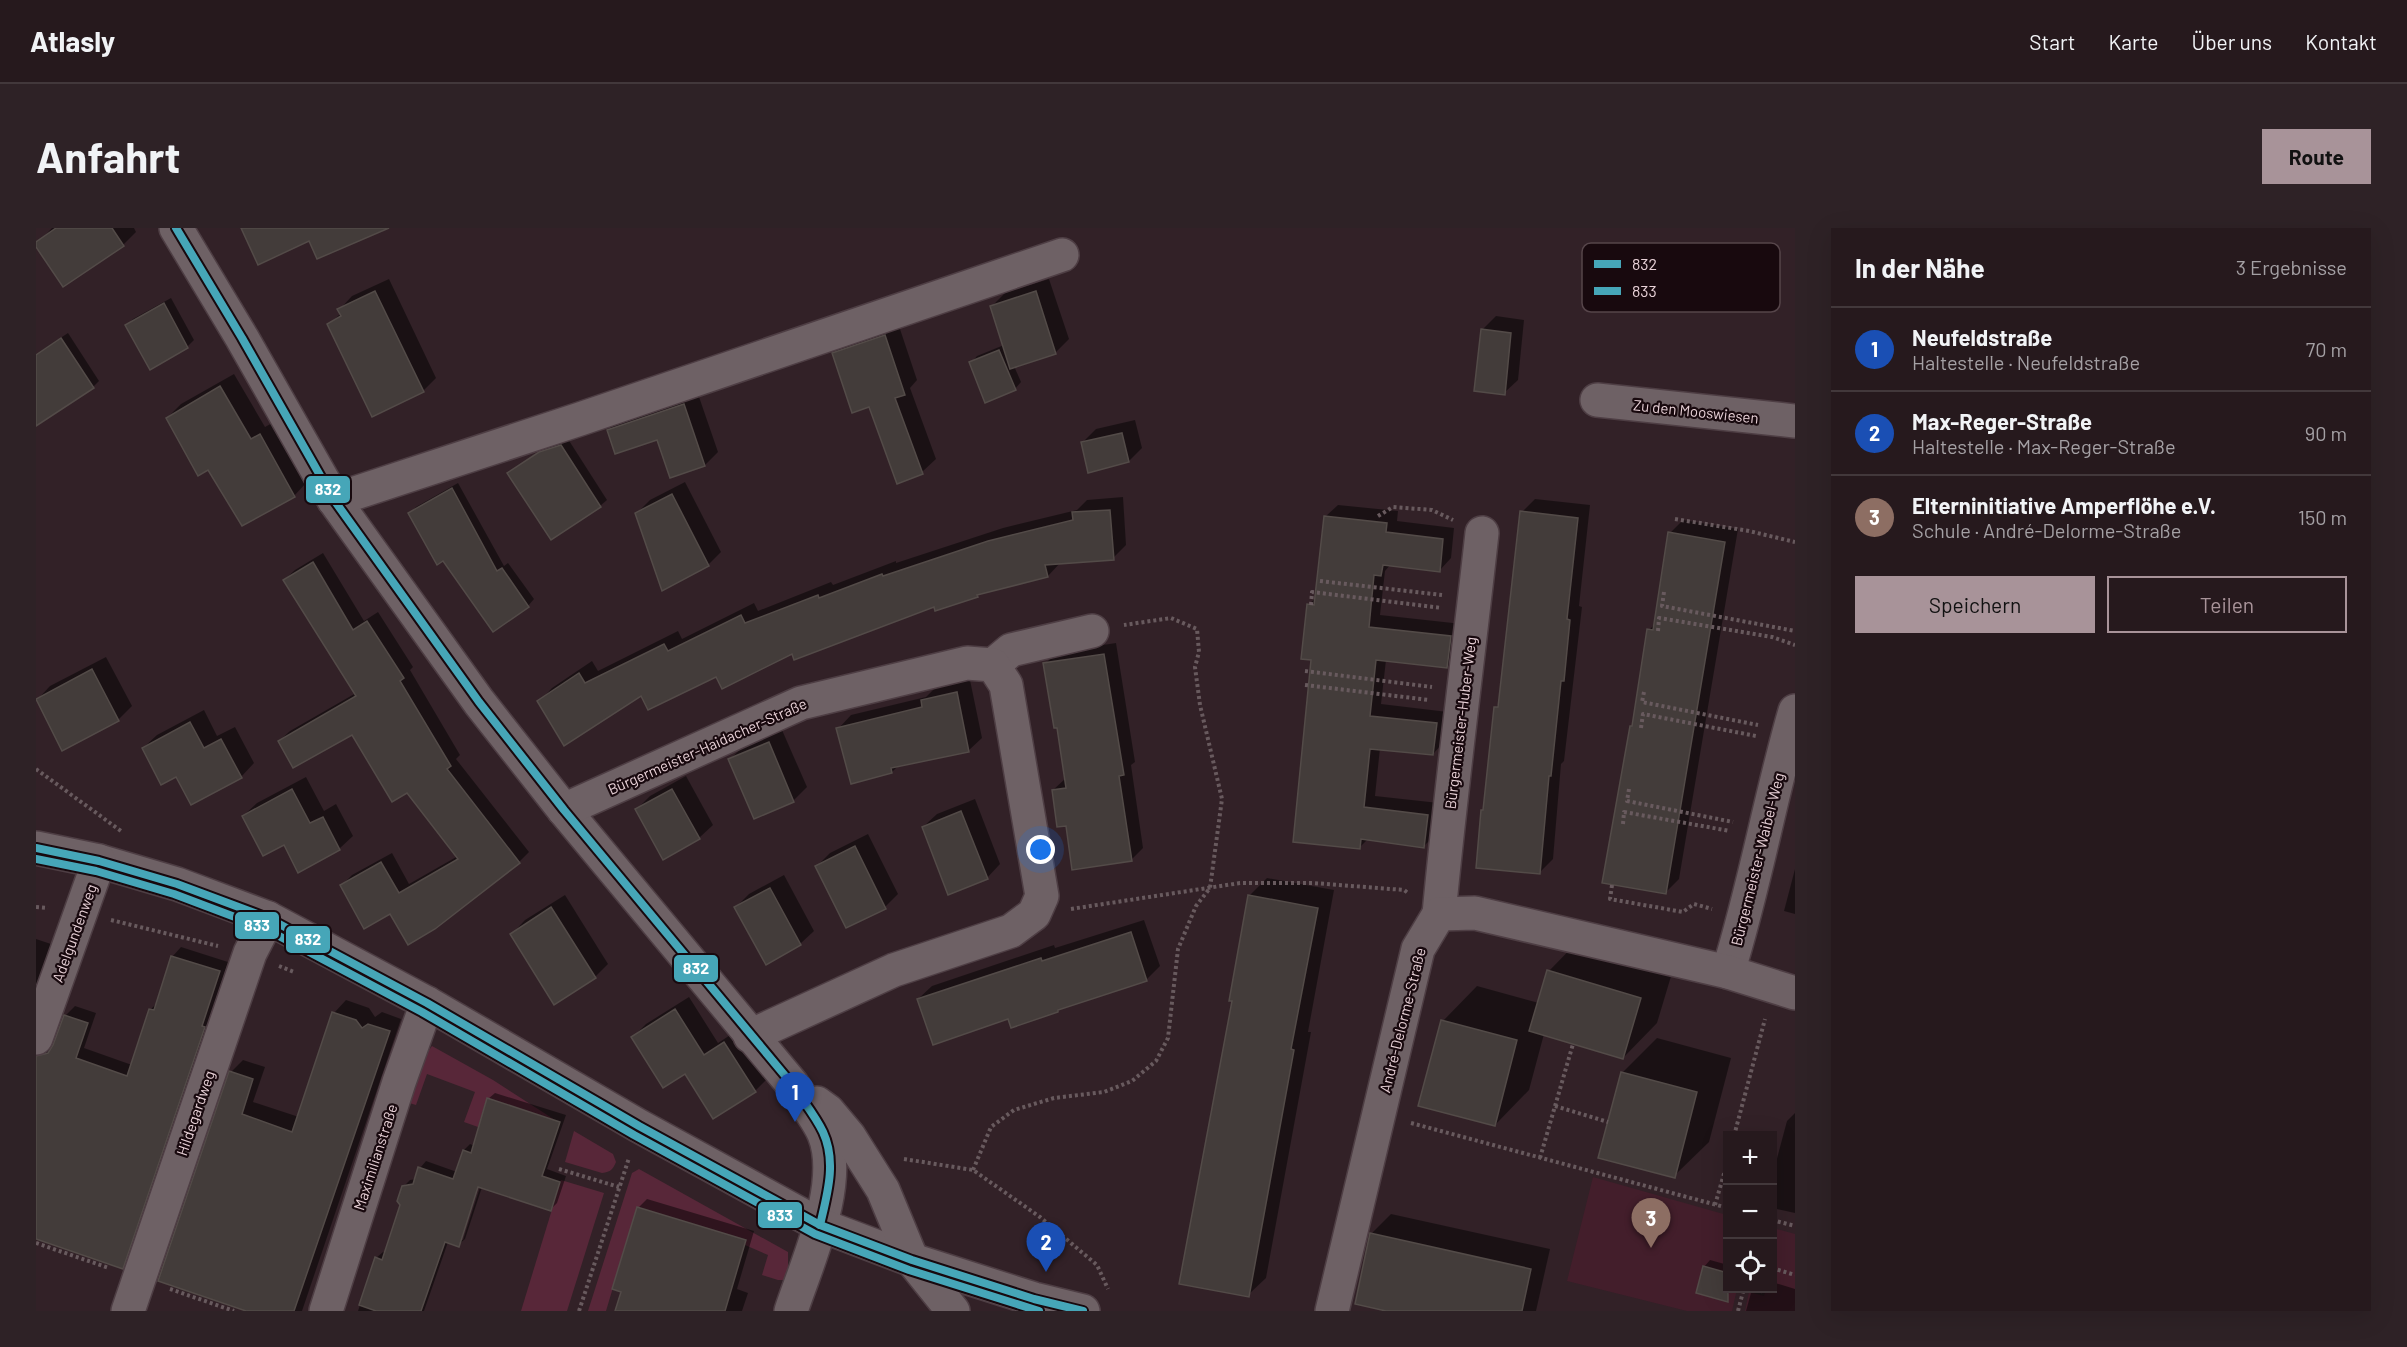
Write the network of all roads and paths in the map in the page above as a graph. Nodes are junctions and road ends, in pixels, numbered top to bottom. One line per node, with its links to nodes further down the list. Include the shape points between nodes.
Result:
1 (176, 228): 5 (street)
2 (1062, 255): 5 (street)
3 (1597, 400): 4 (street, Zu den Mooswiesen)
4 (1795, 421)
5 (334, 500): 26 (street, via 479,702)
6 (1378, 516): 8 (path, via 1393,507 1432,510 1448,519 1474,522)
7 (1675, 519): 9 (path)
8 (1482, 533): 13 (street, Bürgermeister-Huber-Weg)
9 (1795, 542)
10 (1320, 581): 13 (path)
11 (1664, 592): 16 (path, via 1662,606)
12 (1311, 605): 13 (path, via 1312,592)
13 (1474, 605): 22 (street, Bürgermeister-Huber-Weg)
14 (1092, 631): 18 (street, via 1011,650); 32 (path, via 1171,618 1197,629 1199,652 1195,667 1200,705 1221,799)
15 (1658, 631): 17 (path, via 1659,618 1772,637)
16 (1795, 632)
17 (1795, 645)
18 (993, 665): 26 (street, Bürgermeister-Haidacher-Straße, via 967,663 801,703); 33 (street, via 1006,685 1042,896)
19 (1305, 670): 22 (path)
20 (1305, 685): 22 (path)
21 (1644, 692): 24 (path, via 1642,702)
22 (1463, 698): 34 (street, Bürgermeister-Huber-Weg)
23 (1641, 728): 24 (path, via 1643,714)
24 (1790, 728): 28 (street, Bürgermeister-Waibel-Weg)
25 (1629, 789): 28 (path, via 1627,801 1708,816)
26 (564, 810): 40 (street)
27 (1623, 824): 28 (path, via 1624,812)
28 (1763, 833): 35 (street, Bürgermeister-Waibel-Weg)
29 (36, 848): 30 (street)
30 (99, 861): 36 (street, via 177,884); 41 (street, Adelgundenweg)
31 (1612, 885): 35 (path, via 1610,899 1683,912 1694,904)
32 (1210, 888): 33 (path); 34 (path, via 1240,883 1313,883 1404,890); 52 (path, via 1196,906 1178,949 1168,1038 1156,1061 1132,1082 1104,1092 1054,1098 1014,1110 991,1127)
33 (1034, 914): 40 (street, via 1011,931 894,970)
34 (1438, 914): 37 (street, via 1475,913); 45 (street, André-Delorme-Straße, via 1418,949)
35 (1745, 917): 37 (street, Bürgermeister-Waibel-Weg)
36 (268, 918): 39 (street); 64 (street, Hildegardweg, via 250,953)
37 (1728, 972): 38 (street)
38 (1784, 989): 48 (path)
39 (427, 1003): 47 (street); 69 (street, Maximilianstraße)
40 (750, 1036): 43 (street)
41 (36, 1038)
42 (1573, 1044): 44 (path)
43 (792, 1084): 50 (street, via 828,1110); 58 (street, via 824,1134 829,1156 829,1188)
44 (1555, 1106): 46 (path); 49 (path)
45 (1378, 1114): 49 (path); 73 (street, André-Delorme-Straße)
46 (1608, 1122)
47 (639, 1126): 54 (path); 58 (street)
48 (1736, 1131)
49 (1540, 1158): 55 (path)
50 (864, 1161): 52 (path, via 889,1156); 61 (street, via 883,1190)
51 (559, 1169): 54 (path)
52 (973, 1170): 66 (path, via 1040,1217 1097,1265 1108,1286)
53 (1723, 1177): 55 (path)
54 (619, 1187): 70 (path)
55 (1715, 1205): 56 (path)
56 (1723, 1207)
57 (1777, 1221): 59 (path)
58 (820, 1224): 61 (street); 71 (street)
59 (1795, 1227)
60 (36, 1243): 64 (path)
61 (912, 1260): 66 (street, via 1034,1299); 72 (street)
62 (1777, 1269): 63 (path)
63 (1795, 1275)
64 (140, 1279): 67 (street, Hildegardweg); 68 (path)
65 (1742, 1293): 74 (path)
66 (1096, 1303)
67 (128, 1311)
68 (234, 1311)
69 (326, 1311)
70 (579, 1311)
71 (791, 1311)
72 (954, 1311)
73 (1332, 1311)
74 (1738, 1311)

